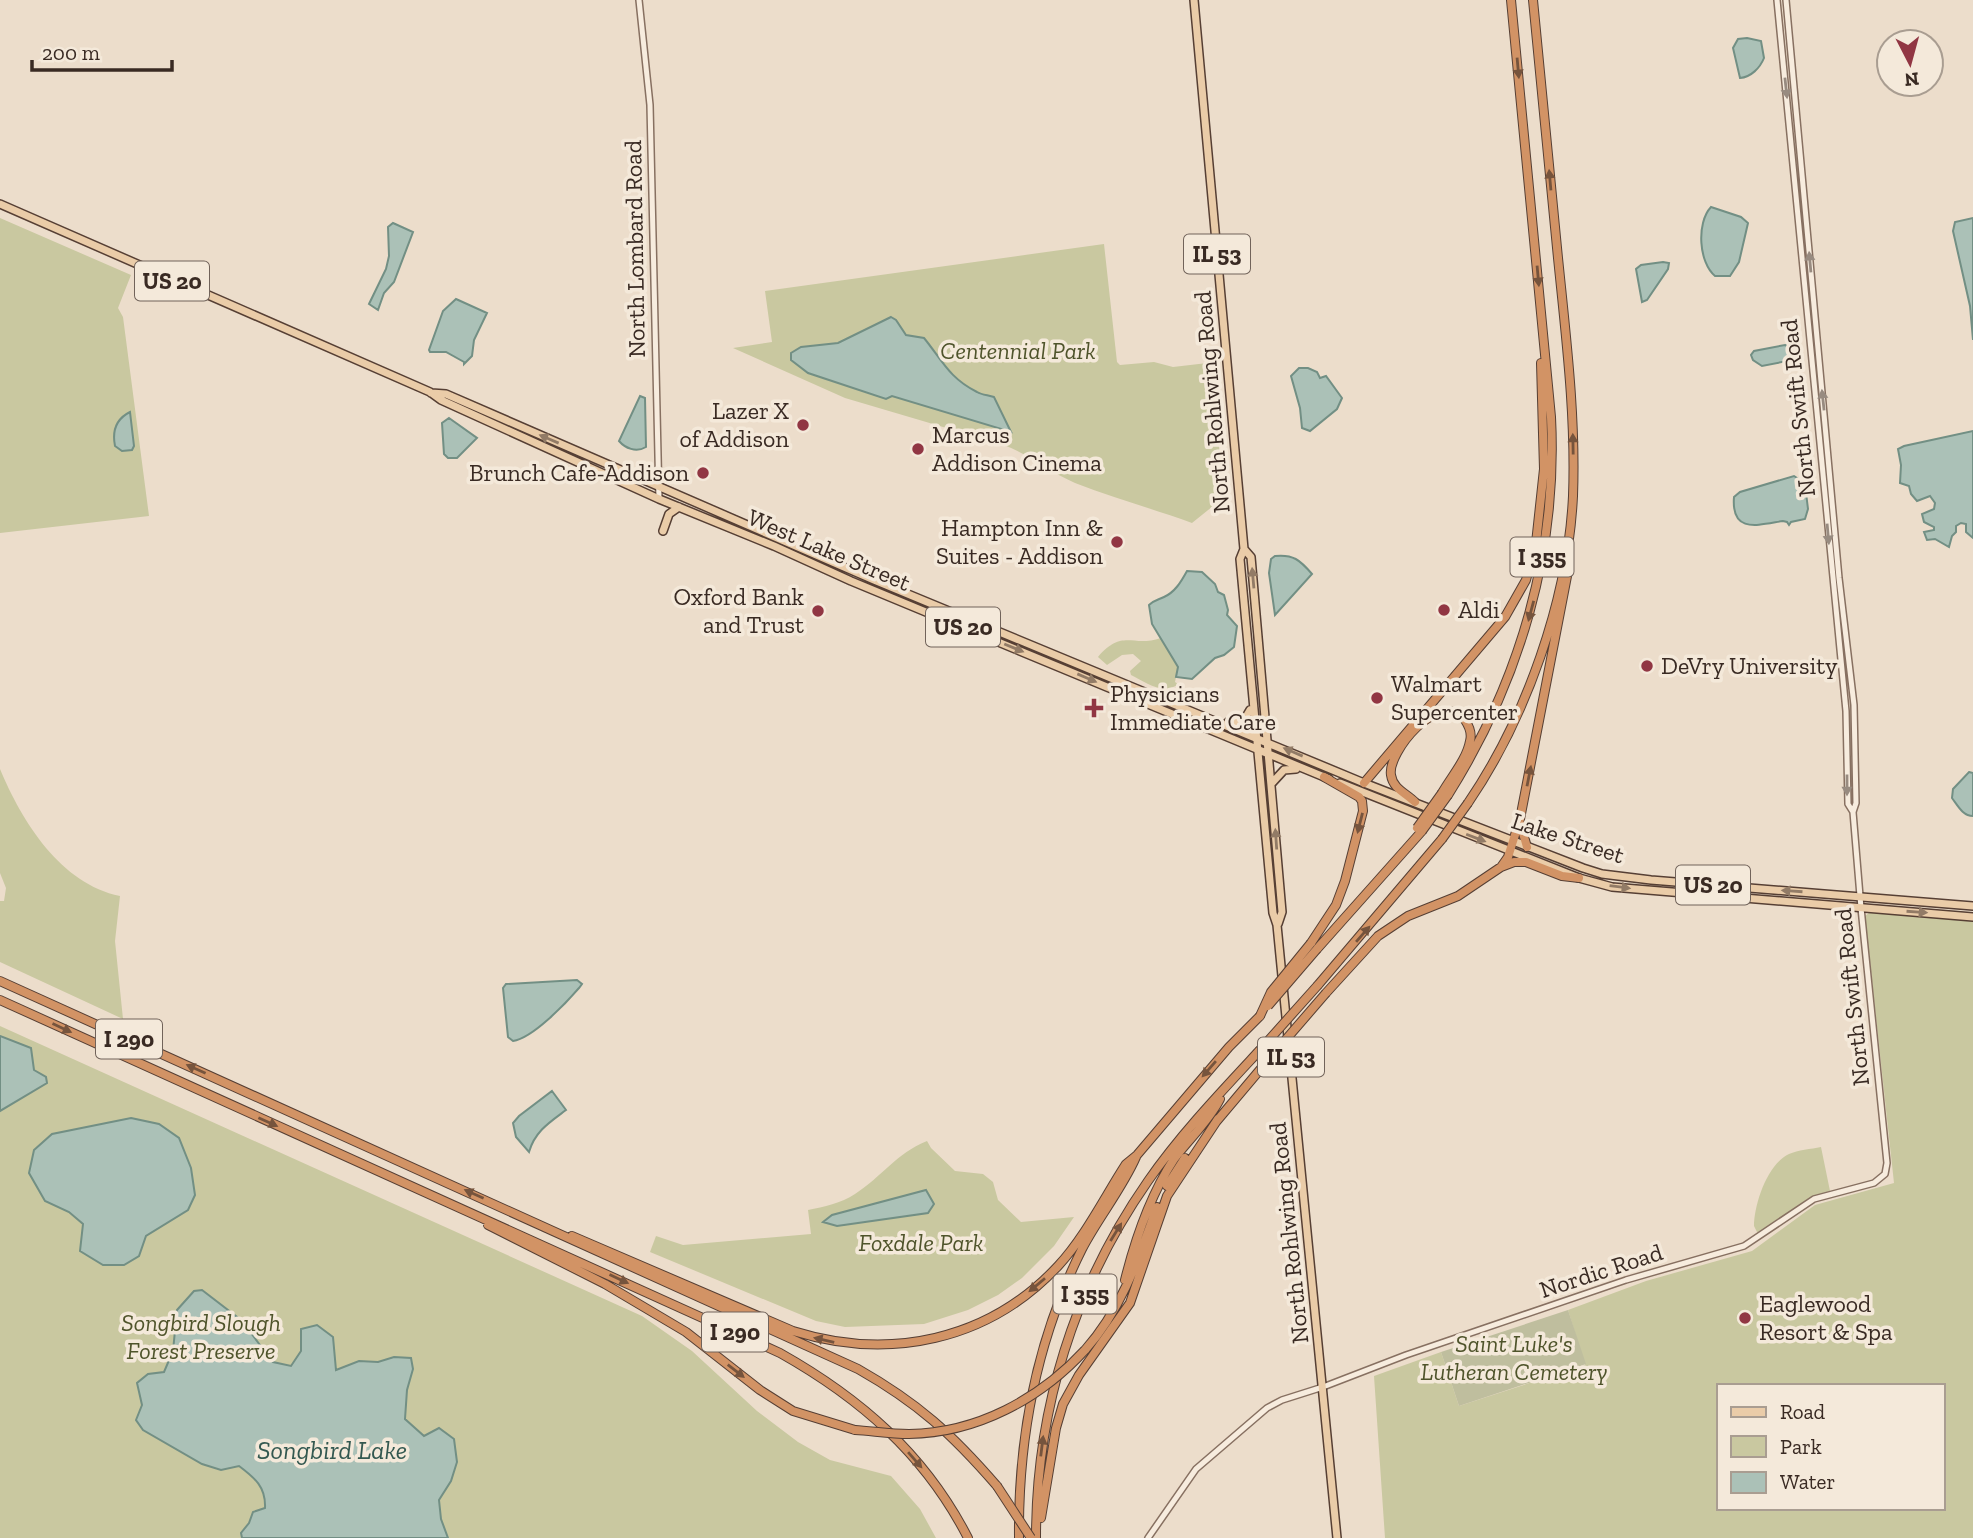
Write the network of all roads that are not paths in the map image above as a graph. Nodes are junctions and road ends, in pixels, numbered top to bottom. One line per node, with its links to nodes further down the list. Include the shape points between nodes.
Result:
1 (639, 0): 10 (street, North Lombard Road, via 650,106)
2 (1194, 0): 15 (main road, North Rohlwing Road / IL 53)
3 (1511, 0): 8 (highway, I 355, one-way to 8)
4 (1533, 0): 13 (highway, I 355, one-way to 4, via 1570,374)
5 (1777, 0): 29 (street, North Swift Road, one-way to 29, via 1846,711 1848,804)
6 (1786, 0): 29 (street, North Swift Road, one-way to 6, via 1854,705)
7 (0, 204): 9 (main road, West Lake Street / US 20)
8 (1540, 300): 25 (highway, via 1544,469 1536,543 1526,580 1505,617); 26 (highway, I 355, one-way to 26, via 1552,434 1546,539 1521,646 1474,753)
9 (430, 393): 10 (main road, West Lake Street / US 20, one-way to 9, via 446,394); 11 (main road, West Lake Street / US 20)
10 (657, 485): 11 (street, North Lombard Road); 17 (main road, West Lake Street / US 20)
11 (659, 499): 12 (main road, West Lake Street / US 20)
12 (680, 507): 14 (main road, via 669,514); 20 (main road, West Lake Street / US 20, one-way to 20)
13 (1571, 512): 30 (highway, one-way to 13, via 1571,553); 43 (highway, I 355, one-way to 13, bridge, via 1318,985 1468,803 1510,729 1548,634)
14 (663, 531)
15 (1244, 549): 16 (main road, North Rohlwing Road / IL 53, via 1240,559); 19 (main road, North Rohlwing Road / IL 53, one-way to 15, via 1251,557)
16 (1252, 702): 17 (main road, via 1243,722); 18 (main road, North Rohlwing Road / IL 53)
17 (1220, 722): 18 (main road, West Lake Street / US 20)
18 (1255, 736): 19 (main road, Lake Street / US 20); 20 (main road, North Rohlwing Road / IL 53)
19 (1267, 741): 21 (main road, North Rohlwing Road / IL 53); 25 (main road, Lake Street / US 20, one-way to 19)
20 (1256, 750): 21 (main road, Lake Street / US 20); 39 (main road, North Rohlwing Road / IL 53)
21 (1269, 755): 22 (main road, Lake Street / US 20); 24 (main road, North Rohlwing Road / IL 53)
22 (1308, 771): 23 (main road, Lake Street / US 20); 24 (main road, via 1284,770)
23 (1324, 777): 27 (main road, Lake Street / US 20); 40 (highway, one-way to 40, via 1359,797 1363,811 1345,881)
24 (1271, 783): 39 (main road, North Rohlwing Road / IL 53, one-way to 24, via 1282,912)
25 (1364, 783): 27 (main road); 28 (main road, Lake Street / US 20)
26 (1445, 794): 28 (highway, via 1471,740 1464,719 1447,711 1432,714 1392,759 1393,784); 40 (highway, I 355, bridge, via 1403,850)
27 (1381, 799): 31 (main road, Lake Street / US 20, one-way to 31)
28 (1415, 802): 31 (main road, Lake Street / US 20)
29 (1853, 812): 35 (street, North Swift Road)
30 (1520, 819): 31 (highway); 32 (highway)
31 (1511, 846): 32 (main road, Lake Street / US 20); 33 (highway); 34 (main road, Lake Street / US 20)
32 (1527, 848): 35 (main road, Lake Street / US 20, one-way to 32, via 1617,876)
33 (1501, 867): 34 (highway, via 1526,862); 44 (highway, bridge, via 1458,896 1408,916 1378,936)
34 (1579, 878): 37 (main road, Lake Street / US 20, one-way to 37, via 1612,887)
35 (1860, 896): 36 (main road, Lake Street / US 20); 37 (street, North Swift Road)
36 (1973, 906)
37 (1861, 908): 38 (main road, Lake Street / US 20, one-way to 38); 46 (street, North Swift Road, via 1887,1163)
38 (1973, 916)
39 (1278, 925): 50 (main road, North Rohlwing Road / IL 53)
40 (1314, 946): 45 (highway, I 355, one-way to 45, bridge, via 1271,992 1258,1018)
41 (0, 981): 48 (highway, I 290, one-way to 41)
42 (0, 1000): 47 (highway, I 290, one-way to 47)
43 (1226, 1087): 49 (highway, via 1216,1108 1166,1173); 54 (highway, I 355, one-way to 43, via 1042,1439 1064,1348 1080,1306 1106,1249 1147,1182)
44 (1219, 1119): 49 (highway, via 1174,1173); 54 (highway, via 1167,1196 1130,1303 1063,1404)
45 (1138, 1155): 48 (highway, one-way to 48, via 1126,1164 1073,1248 1035,1288 970,1327 915,1343 861,1345 805,1335); 52 (highway, I 355, via 1082,1250 1045,1343 1023,1448)
46 (1882, 1177): 50 (street, Nordic Road, via 1814,1199 1744,1246 1626,1280)
47 (445, 1203): 49 (highway, one-way to 49, bridge, via 605,1284 687,1332 793,1411 855,1430 909,1434 959,1428 1028,1399 1086,1350); 51 (highway, I 290, one-way to 51, via 780,1353 826,1380 854,1399 912,1456)
48 (536, 1223): 53 (highway, I 290, bridge, via 891,1388 950,1433 997,1486)
49 (1122, 1293)
50 (1323, 1387): 55 (street, Nordic Road, via 1275,1404 1226,1442 1196,1469); 56 (main road, North Rohlwing Road / IL 53)
51 (968, 1538)
52 (1019, 1538)
53 (1031, 1538)
54 (1037, 1538)
55 (1148, 1538)
56 (1337, 1538)

